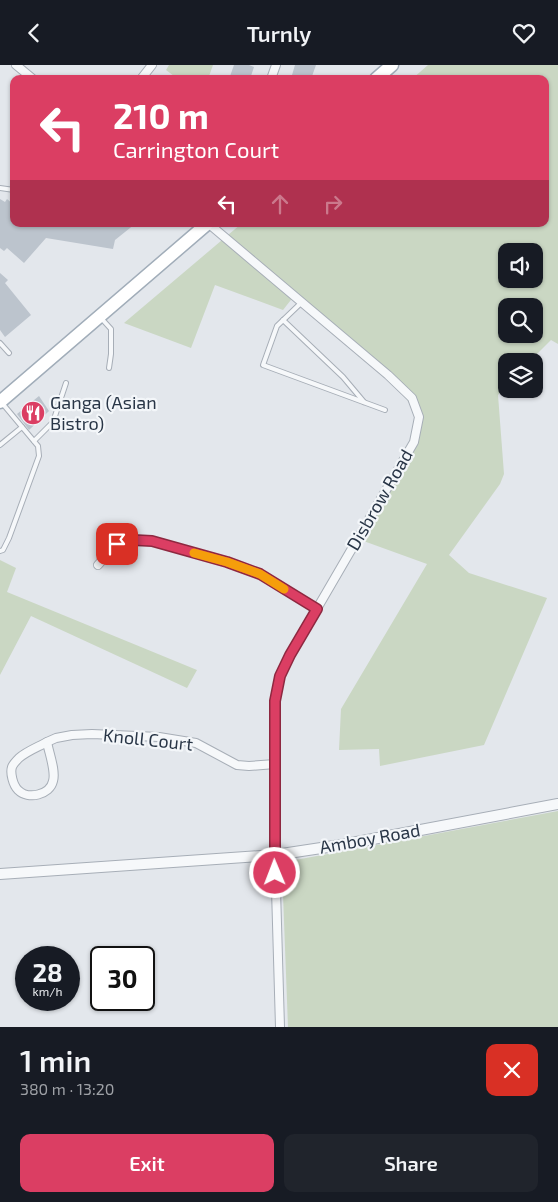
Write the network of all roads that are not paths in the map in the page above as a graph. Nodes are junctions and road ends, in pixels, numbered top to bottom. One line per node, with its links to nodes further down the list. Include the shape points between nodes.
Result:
1 (16, 65): 4 (street)
2 (152, 65): 5 (street)
3 (392, 65): 6 (main road)
4 (28, 75)
5 (144, 75)
6 (381, 75)
7 (204, 227): 10 (main road)
8 (212, 227): 9 (street, Disbrow Road)
9 (302, 302): 11 (lane); 24 (street, Disbrow Road, via 412,398 419,417 414,442)
10 (100, 316): 14 (lane, via 111,329); 16 (main road)
11 (283, 320): 17 (lane); 17 (lane, via 277,325 263,365)
12 (0, 343): 13 (lane)
13 (10, 353)
14 (109, 368)
15 (66, 383): 20 (lane, via 53,422)
16 (0, 401): 19 (lane)
17 (364, 402): 18 (lane)
18 (386, 410)
19 (22, 427): 20 (lane); 21 (lane)
20 (34, 441): 22 (lane, via 39,456 9,538)
21 (0, 445)
22 (0, 551)
23 (98, 565): 24 (street, via 117,544 133,540 152,541 260,574)
24 (317, 609): 26 (street, Disbrow Road, via 280,676 275,701)
25 (47, 742): 25 (street, Knoll Court, via 22,755 12,767 14,782 24,793 43,794 54,780); 26 (street, Knoll Court, via 72,735 92,734 159,737 196,743 237,765)
26 (275, 764): 28 (street, Disbrow Road)
27 (558, 804): 28 (street, Amboy Road)
28 (275, 855): 29 (street, Amboy Road); 30 (street, Disbrow Road)
29 (0, 874)
30 (280, 1027)

